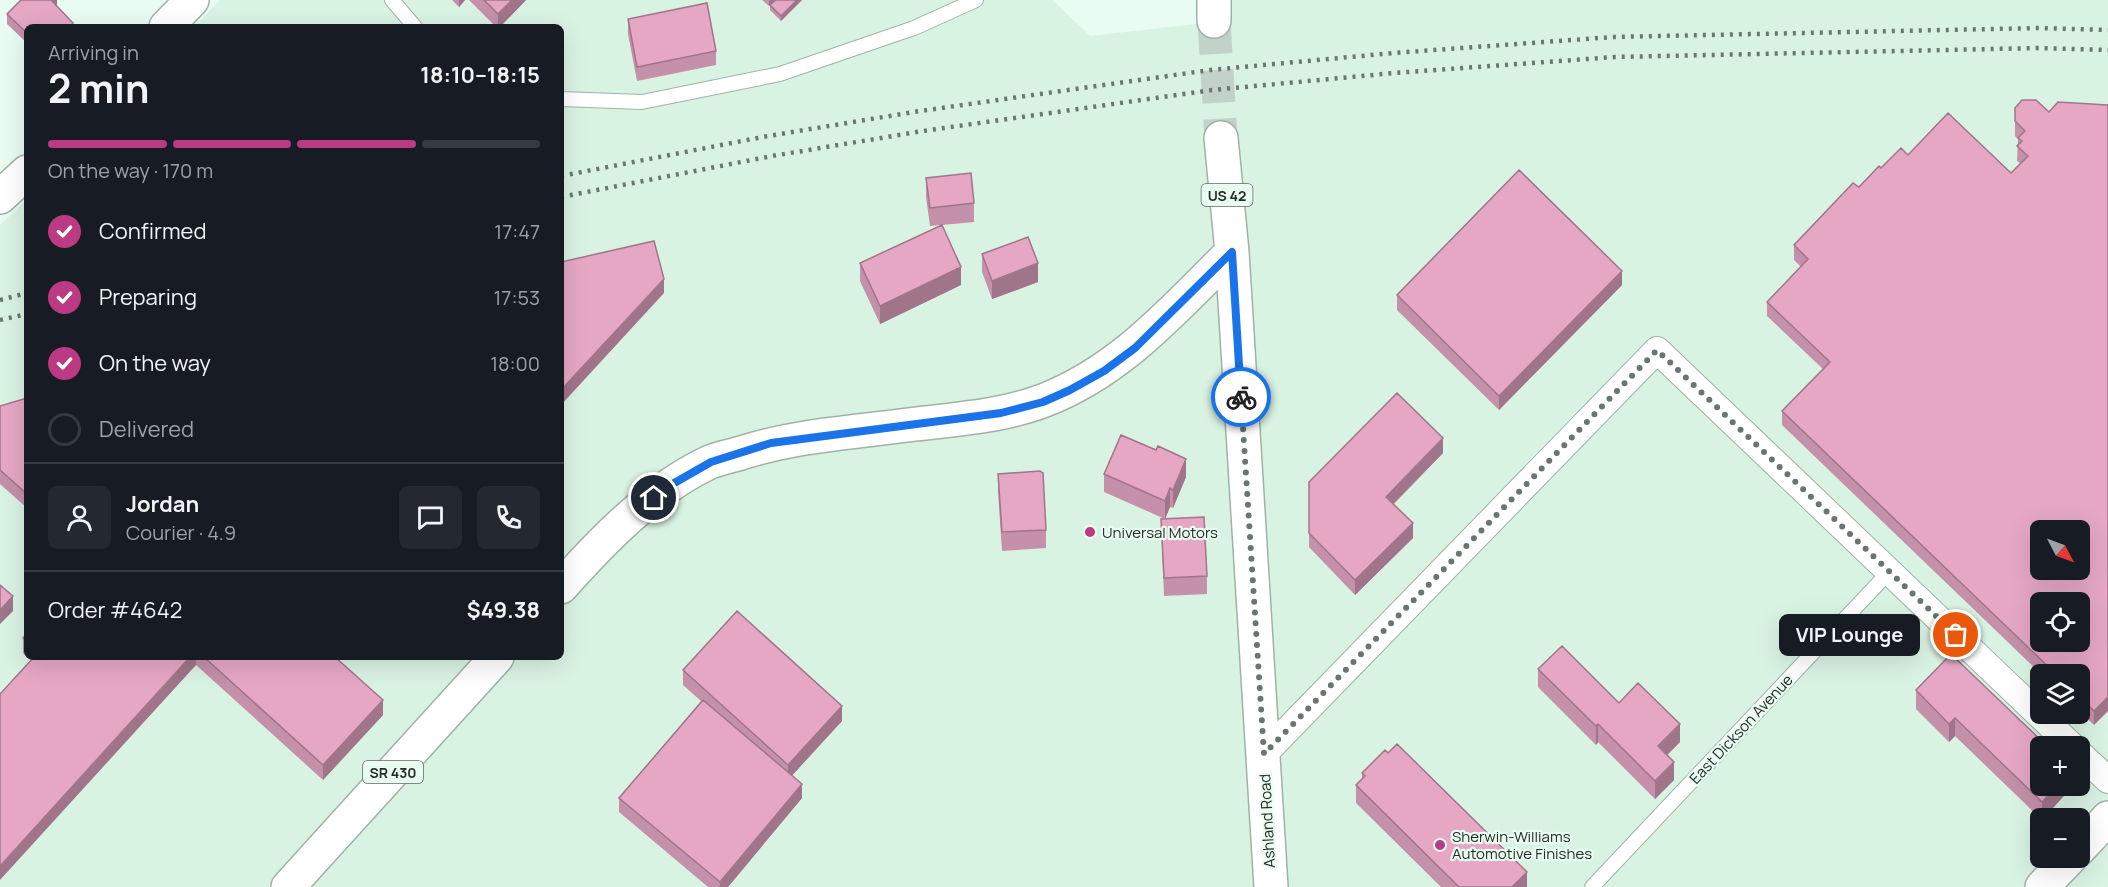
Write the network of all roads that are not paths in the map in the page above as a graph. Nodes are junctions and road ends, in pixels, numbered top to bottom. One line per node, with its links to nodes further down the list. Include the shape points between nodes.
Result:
1 (192, 0): 4 (main road)
2 (392, 0): 5 (lane)
3 (976, 0): 6 (lane, via 914,28 780,74 642,102)
4 (169, 24)
5 (412, 24)
6 (564, 99)
7 (1221, 138): 10 (main road, US 42)
8 (24, 175): 9 (main road)
9 (0, 197)
10 (1232, 252): 12 (main road, via 1135,348 1070,390 1001,413 771,443 711,462 669,486); 15 (main road, Ashland Road / US 42)
11 (1889, 572): 14 (street); 15 (street, via 1657,350); 23 (lane, East Dickson Avenue)
12 (564, 584)
13 (494, 660): 21 (main road, SR 430)
14 (2061, 736)
15 (1264, 754): 22 (main road, Ashland Road / US 42)
16 (2090, 763): 17 (street)
17 (2108, 780)
18 (2108, 818): 19 (main road)
19 (2090, 837)
20 (2060, 868): 24 (main road)
21 (288, 887)
22 (1270, 887)
23 (1592, 887)
24 (2042, 887)

